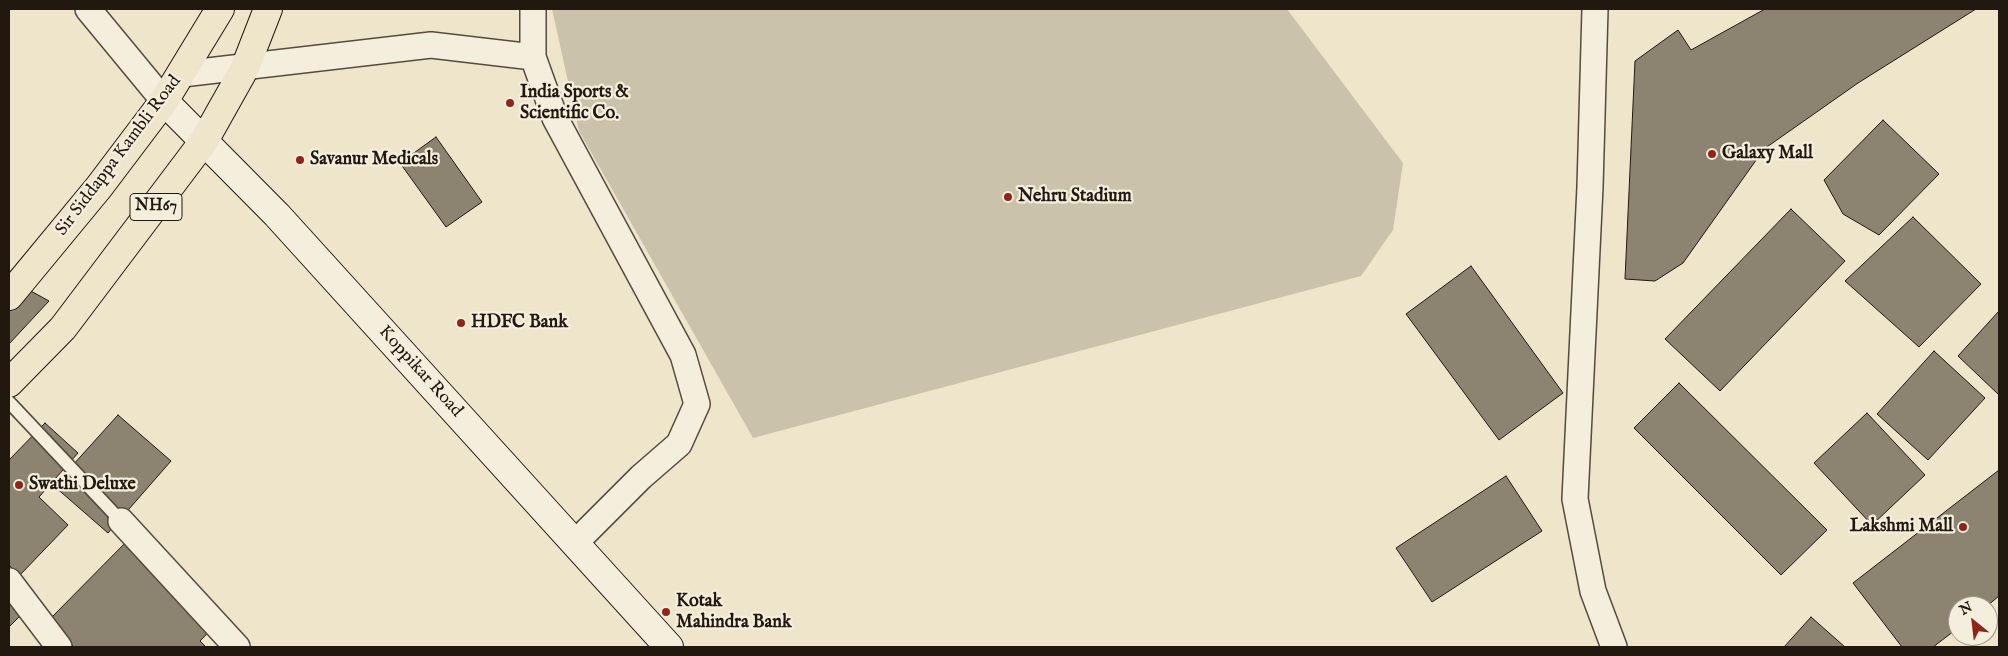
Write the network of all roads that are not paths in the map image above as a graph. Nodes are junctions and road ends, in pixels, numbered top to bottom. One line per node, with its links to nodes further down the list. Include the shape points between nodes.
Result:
1 (88, 9): 9 (street)
2 (220, 9): 8 (highway, Sir Siddappa Kambli Road)
3 (268, 9): 7 (highway, NH67)
4 (532, 9): 6 (street)
5 (1595, 9): 20 (street, via 1575,499 1593,591)
6 (533, 57): 7 (street, via 432,46); 15 (street, via 555,118 683,355 697,404 679,444 641,476)
7 (245, 68): 8 (street); 10 (highway, NH67)
8 (182, 74): 9 (highway, Sir Siddappa Kambli Road)
9 (164, 101): 10 (main road, Koppikar Road); 11 (highway, Sir Siddappa Kambli Road, via 99,187)
10 (204, 142): 12 (highway, NH67, via 63,328); 15 (main road, Koppikar Road, via 277,215)
11 (9, 296)
12 (9, 382)
13 (9, 402): 14 (lane)
14 (121, 521): 18 (street)
15 (576, 542): 19 (main road, Koppikar Road)
16 (9, 581): 17 (street)
17 (59, 647)
18 (237, 647)
19 (669, 647)
20 (1614, 647)

